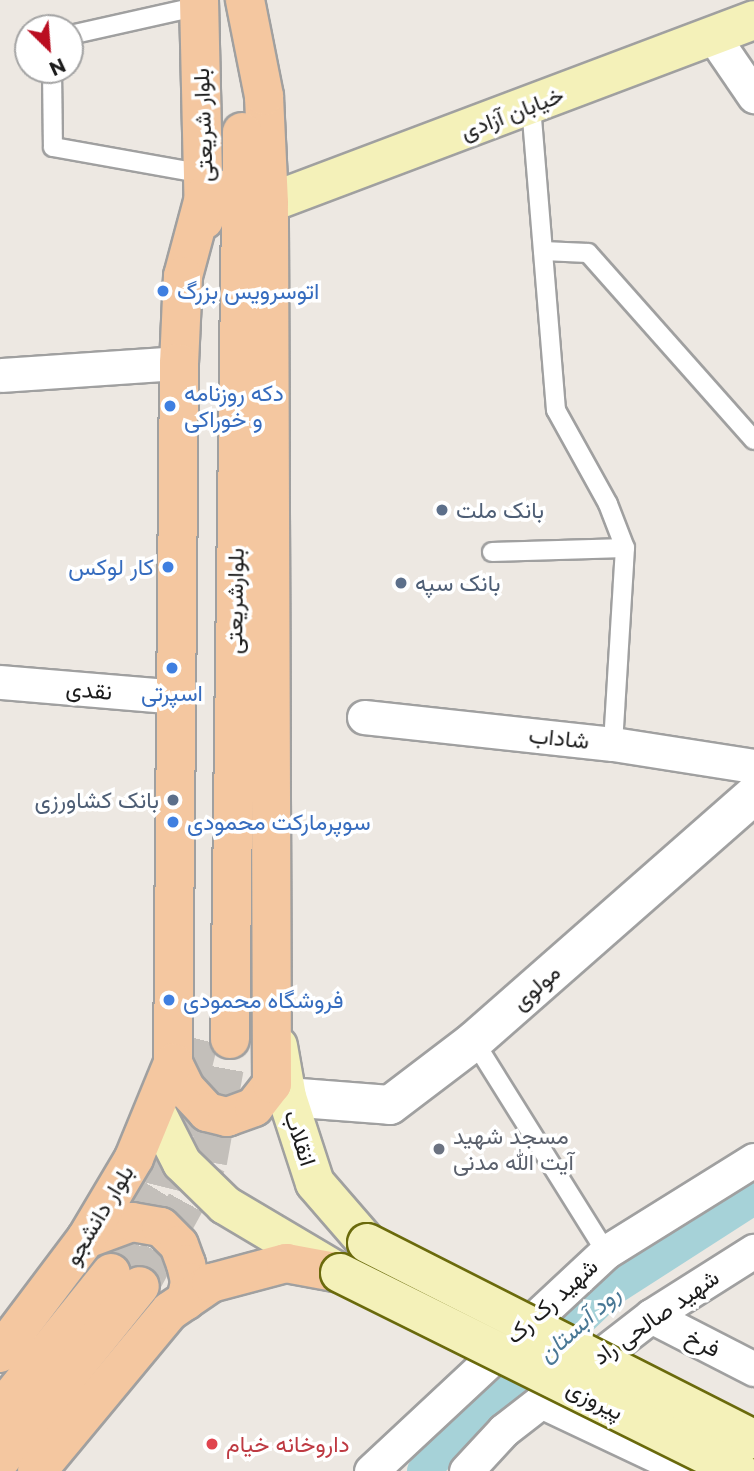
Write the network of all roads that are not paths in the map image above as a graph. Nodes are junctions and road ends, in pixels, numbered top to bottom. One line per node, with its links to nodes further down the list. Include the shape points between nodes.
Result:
1 (245, 0): 9 (main road, بلوار شریعتی); 11 (main road, via 264,96)
2 (200, 3): 4 (lane); 10 (main road, بلوار شریعتی)
3 (754, 20): 5 (main road, خیابان آزادی)
4 (84, 32)
5 (713, 36): 7 (street); 8 (main road, خیابان آزادی)
6 (52, 84): 10 (lane, via 52,147)
7 (754, 96)
8 (531, 106): 11 (main road, خیابان آزادی); 13 (lane)
9 (241, 162): 27 (main road, بلوارشریعتی)
10 (205, 184): 12 (main road, بلوار شریعتی); 14 (main road, via 183,276)
11 (269, 203): 25 (main road)
12 (203, 251): 27 (main road, بلوارشریعتی)
13 (543, 251): 16 (lane, via 588,253); 17 (lane, via 556,410 608,504)
14 (178, 363): 15 (street); 20 (main road)
15 (2, 375)
16 (754, 440)
17 (625, 548): 18 (lane); 22 (lane)
18 (492, 552)
19 (0, 682): 20 (street, نقدی)
20 (177, 697): 27 (main road)
21 (364, 717): 22 (street, شاداب)
22 (613, 744): 23 (street, شاداب)
23 (754, 766)
24 (754, 795): 26 (street, مولوی)
25 (273, 1015): 27 (main road, via 272,1084 254,1107 227,1117 207,1112 185,1088); 28 (main road, انقلاب)
26 (474, 1041): 28 (street, مولوی, via 390,1105); 34 (lane)
27 (201, 1047): 29 (main road, بلوار دانشجو)
28 (287, 1097): 32 (main road, انقلاب, via 315,1183)
29 (156, 1112): 31 (main road, بلوار دانشجو); 35 (main road, via 182,1163 225,1205 270,1236)
30 (754, 1160): 34 (street, شهید رک رک)
31 (86, 1239): 36 (main road, via 132,1222 161,1227 179,1245 186,1264 190,1282); 38 (main road, بلوار دانشجو)
32 (367, 1243): 42 (main road, پیروزی, bridge)
33 (754, 1251): 37 (street, شهید صالحی راد)
34 (606, 1252): 45 (street, شهید رک رک)
35 (340, 1273): 36 (main road, via 286,1264 262,1268 211,1283); 48 (main road, پیروزی, bridge)
36 (186, 1300): 44 (main road, via 170,1311)
37 (651, 1316): 39 (street, فرخ); 40 (street, شهید صالحی راد)
38 (0, 1353)
39 (754, 1369)
40 (541, 1401): 46 (street, شهید صالحی راد, via 504,1430); 47 (street)
41 (0, 1411): 43 (main road, via 125,1279)
42 (754, 1439)
43 (0, 1460)
44 (37, 1471)
45 (371, 1471)
46 (466, 1471)
47 (689, 1471)
48 (738, 1471)

